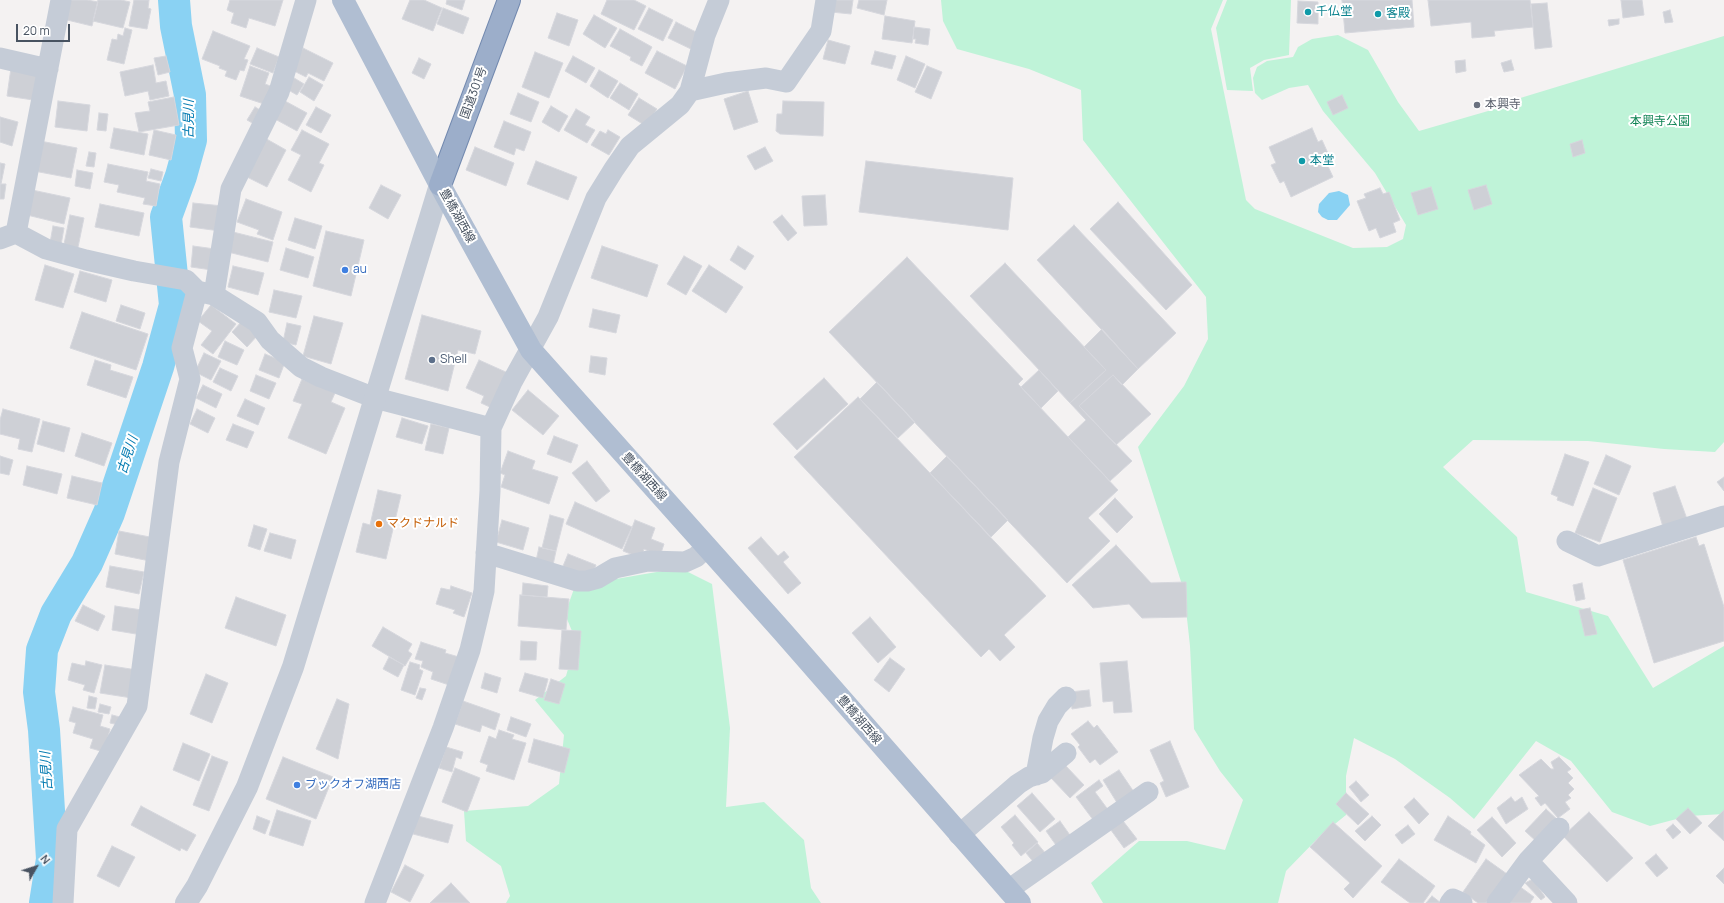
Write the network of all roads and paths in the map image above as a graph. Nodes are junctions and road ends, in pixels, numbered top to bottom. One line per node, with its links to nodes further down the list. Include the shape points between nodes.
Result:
1 (62, 0): 8 (street)
2 (306, 0): 12 (street, via 279,92 231,189)
3 (343, 0): 10 (main road, 豊橋湖西線)
4 (509, 0): 10 (highway, 国道301号)
5 (719, 0): 9 (street, via 705,35)
6 (826, 0): 9 (street, via 821,31 786,82 766,78)
7 (0, 58): 8 (street)
8 (48, 70): 11 (street)
9 (690, 91): 13 (street, via 680,105 630,146 614,169 592,207 548,317)
10 (440, 185): 13 (main road, 豊橋湖西線); 14 (street)
11 (8, 236): 12 (street, via 79,258 186,280)
12 (206, 293): 14 (street, via 257,322 270,340 301,367); 28 (street, via 182,348 190,379 169,462 137,706 67,829)
13 (531, 350): 15 (street, via 512,382); 18 (main road, 豊橋湖西線)
14 (375, 398): 15 (street); 29 (street, via 293,667 246,787 198,886)
15 (491, 428): 19 (street)
16 (1724, 516): 17 (street, via 1598,556)
17 (1567, 541)
18 (707, 547): 19 (street, via 696,557 685,562 648,561 615,568 587,581 577,581); 25 (main road, 豊橋湖西線)
19 (486, 553): 30 (street, via 484,591 470,650 433,755)
20 (1066, 697): 22 (street, via 1048,721)
21 (1066, 753): 22 (street)
22 (1036, 775): 25 (street, via 1018,784)
23 (1148, 792): 27 (street)
24 (1560, 828): 26 (street)
25 (960, 836): 27 (main road, 豊橋湖西線)
26 (1528, 861): 33 (street); 34 (street)
27 (1014, 897)
28 (63, 903)
29 (186, 903)
30 (375, 903)
31 (1450, 903): 32 (street, via 1453,899)
32 (1462, 903)
33 (1497, 903)
34 (1567, 903)

